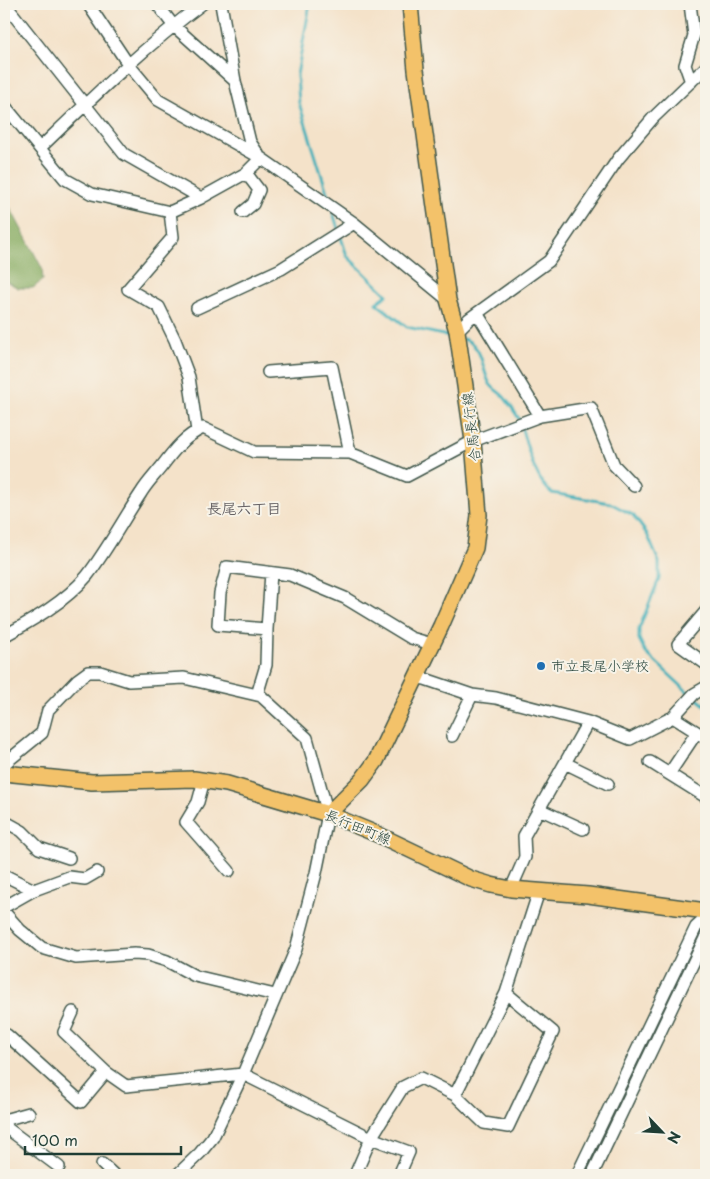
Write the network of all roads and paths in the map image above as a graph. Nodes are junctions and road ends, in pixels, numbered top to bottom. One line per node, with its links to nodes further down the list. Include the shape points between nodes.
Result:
1 (5, 4): 14 (street)
2 (88, 4): 9 (street)
3 (157, 4): 8 (street)
4 (202, 4): 8 (street)
5 (221, 4): 11 (street)
6 (410, 4): 22 (main road, 合馬長行線)
7 (690, 4): 12 (street, via 694,35 685,65)
8 (173, 25): 9 (street); 11 (street)
9 (128, 64): 14 (street); 16 (street, via 158,100)
10 (706, 66): 12 (street)
11 (235, 81): 16 (street, via 250,142)
12 (690, 82): 24 (street, via 618,159 549,261)
13 (4, 105): 15 (street)
14 (85, 105): 15 (street); 18 (street, via 124,154)
15 (40, 148): 19 (street, via 65,179 92,194)
16 (260, 158): 17 (street); 21 (street)
17 (246, 173): 18 (street); 20 (street, via 258,190 253,204)
18 (202, 198): 19 (street)
19 (170, 212): 28 (street, via 173,237 128,289 159,307 171,332 189,377)
20 (243, 212)
21 (354, 223): 22 (street); 23 (street, via 281,269)
22 (448, 300): 25 (main road, 合馬長行線)
23 (197, 308)
24 (477, 313): 25 (street); 27 (street)
25 (457, 331): 29 (main road, 合馬長行線)
26 (268, 372): 30 (street, via 332,367)
27 (540, 416): 29 (street); 31 (street, via 591,408 614,465)
28 (196, 431): 30 (street, via 203,428 254,452); 35 (street, via 176,448 142,491 86,576 43,614)
29 (474, 442): 30 (street, via 407,476); 36 (main road, 合馬長行線, via 479,515 475,548)
30 (350, 453)
31 (634, 486)
32 (271, 573): 34 (street); 34 (street, via 227,567 220,593 218,625); 36 (street, via 290,575 345,598 411,638)
33 (706, 611): 37 (street, via 678,644)
34 (267, 629): 40 (street, via 266,665)
35 (4, 635)
36 (432, 644): 38 (main road, 合馬長行線)
37 (706, 664)
38 (416, 678): 41 (street); 55 (main road, 合馬長行線, via 376,761)
39 (706, 688): 42 (street, via 694,694)
40 (257, 695): 48 (street, via 184,678 129,681 100,672 88,672 48,710 42,733); 55 (street, via 307,738)
41 (472, 695): 43 (street, via 496,698); 45 (street)
42 (672, 718): 43 (street, via 630,739); 44 (street)
43 (588, 722): 47 (street)
44 (701, 735): 50 (street)
45 (452, 736)
46 (650, 762): 50 (street)
47 (565, 763): 52 (street); 54 (street)
48 (4, 764)
49 (4, 773): 51 (main road, 長行田町線, via 92,782)
50 (669, 774): 53 (street)
51 (204, 780): 55 (main road, 長行田町線); 59 (street, via 198,802 186,822)
52 (608, 784)
53 (706, 797)
54 (539, 809): 57 (street); 62 (street, via 524,836 525,857)
55 (328, 814): 62 (main road, 長行田町線, via 471,879); 71 (street, via 296,949)
56 (4, 820): 58 (street, via 22,831 39,848)
57 (583, 829)
58 (69, 858)
59 (229, 871)
60 (97, 872): 63 (street, via 84,879 70,877)
61 (4, 875): 63 (street)
62 (511, 889): 64 (main road, 長行田町線)
63 (34, 890): 65 (street)
64 (540, 891): 66 (main road, 長行田町線); 70 (street)
65 (4, 907)
66 (706, 911)
67 (4, 912): 71 (street, via 42,948 76,958 148,956 167,961 194,976)
68 (706, 918): 87 (street, via 696,927)
69 (706, 936): 88 (street)
70 (506, 993): 76 (street); 76 (street, via 553,1032 508,1127 484,1123)
71 (275, 995): 75 (street)
72 (72, 1012): 74 (street, via 64,1032)
73 (7, 1035): 74 (street, via 81,1102)
74 (106, 1072): 75 (street, via 126,1086)
75 (243, 1074): 80 (street); 84 (street, via 213,1137)
76 (455, 1096): 80 (street, via 421,1078 404,1087)
77 (29, 1113): 78 (street)
78 (4, 1120)
79 (4, 1126): 82 (street)
80 (372, 1138): 85 (street); 86 (street, via 409,1152)
81 (102, 1164): 83 (street)
82 (59, 1167)
83 (114, 1175)
84 (177, 1175)
85 (355, 1175)
86 (399, 1175)
87 (576, 1175)
88 (592, 1175)

